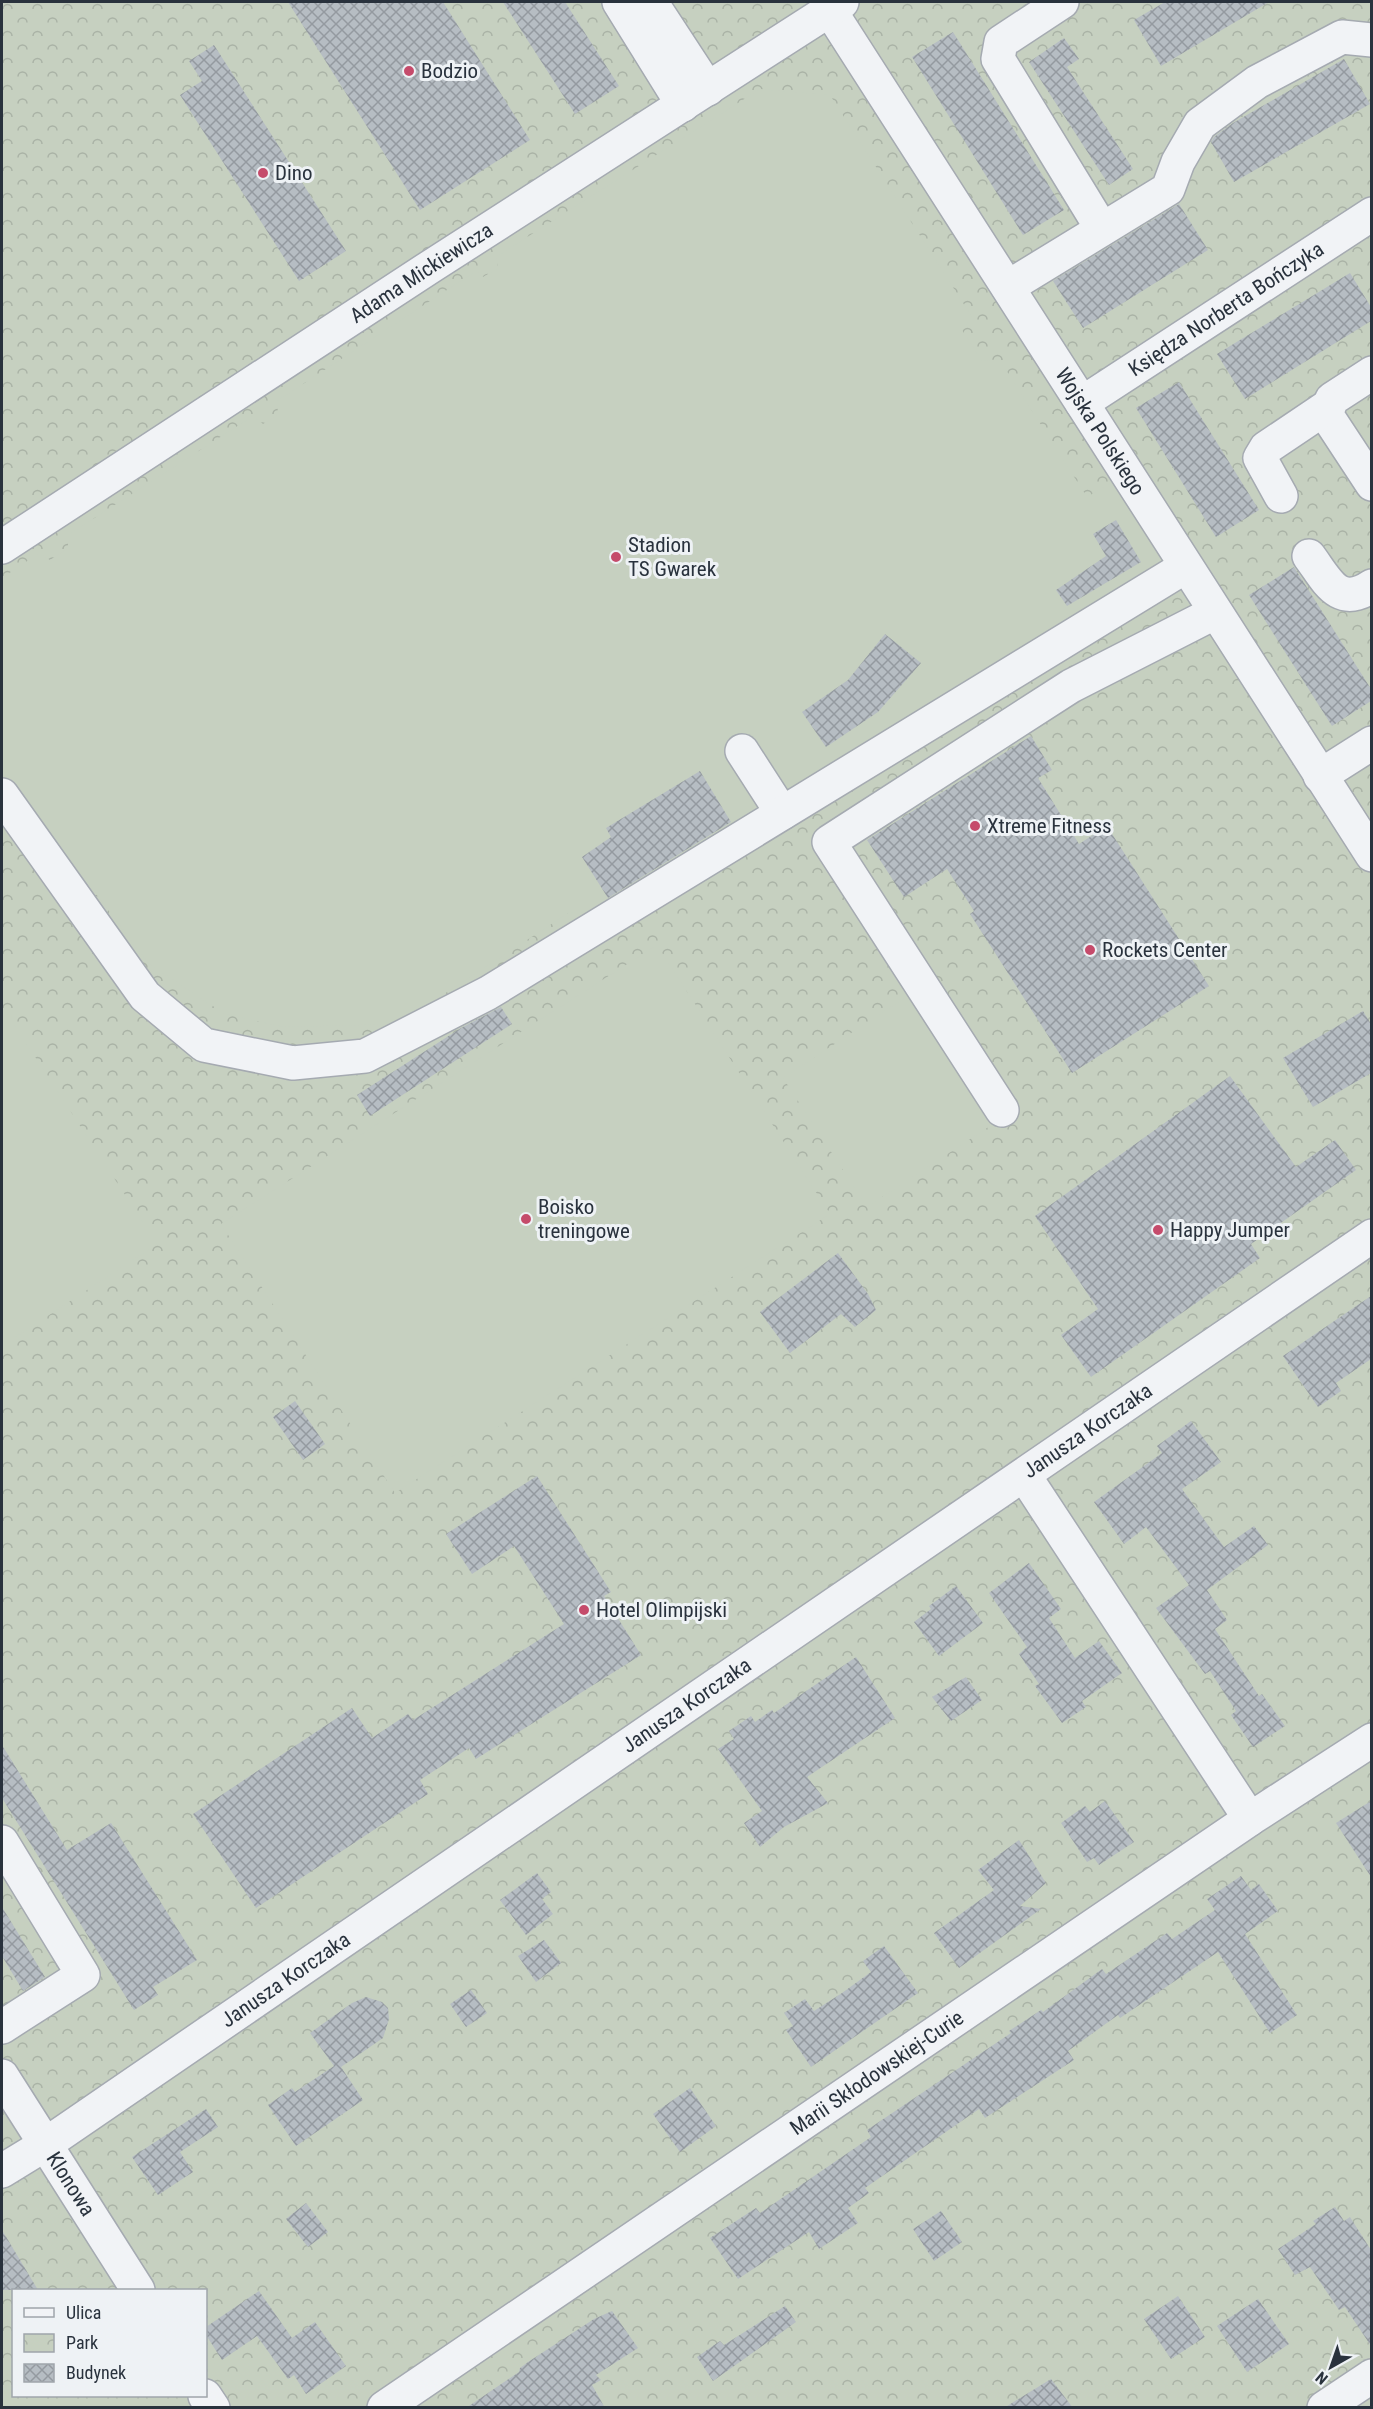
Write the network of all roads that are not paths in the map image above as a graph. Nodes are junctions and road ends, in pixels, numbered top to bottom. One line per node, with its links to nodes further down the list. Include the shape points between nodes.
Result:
1 (619, 2): 6 (street)
2 (651, 2): 6 (street)
3 (1062, 2): 8 (street, via 1001,42 998,59)
4 (835, 5): 6 (street, Adama Mickiewicza); 9 (street, Wojska Polskiego)
5 (1371, 40): 8 (street, via 1342,37 1257,82 1200,124 1168,189)
6 (695, 97): 15 (street, Adama Mickiewicza)
7 (1371, 216): 11 (street, Księdza Norberta Bończyka)
8 (1102, 229): 9 (street)
9 (1008, 287): 11 (street, Wojska Polskiego)
10 (1371, 373): 12 (street, via 1332,399)
11 (1082, 403): 17 (street, Wojska Polskiego)
12 (1328, 407): 13 (street, via 1330,423); 14 (street, via 1266,448 1260,458)
13 (1371, 484)
14 (1281, 496)
15 (2, 547)
16 (1309, 556): 18 (street, via 1342,595 1353,596)
17 (1185, 567): 19 (street, Wojska Polskiego); 24 (street)
18 (1371, 586)
19 (1214, 613): 22 (street, Wojska Polskiego); 26 (street, via 1071,686 829,842)
20 (1371, 743): 22 (street)
21 (742, 751): 24 (street)
22 (1320, 776): 25 (street, Wojska Polskiego)
23 (2, 795): 24 (street, via 145,996 204,1046 293,1063 365,1056 488,993)
24 (782, 813)
25 (1371, 855)
26 (1002, 1110)
27 (1371, 1236): 28 (street, Janusza Korczaka)
28 (1024, 1475): 30 (street); 34 (street, Janusza Korczaka)
29 (1371, 1740): 30 (street, Marii Skłodowskiej-Curie)
30 (1250, 1819): 38 (street, Marii Skłodowskiej-Curie)
31 (2, 1842): 32 (street, via 83,1975)
32 (2, 2027)
33 (2, 2076): 34 (street, Klonowa)
34 (46, 2144): 35 (street, Janusza Korczaka); 36 (street, Klonowa)
35 (2, 2171)
36 (137, 2289)
37 (1371, 2376): 39 (street)
38 (384, 2408)
39 (1324, 2408)

